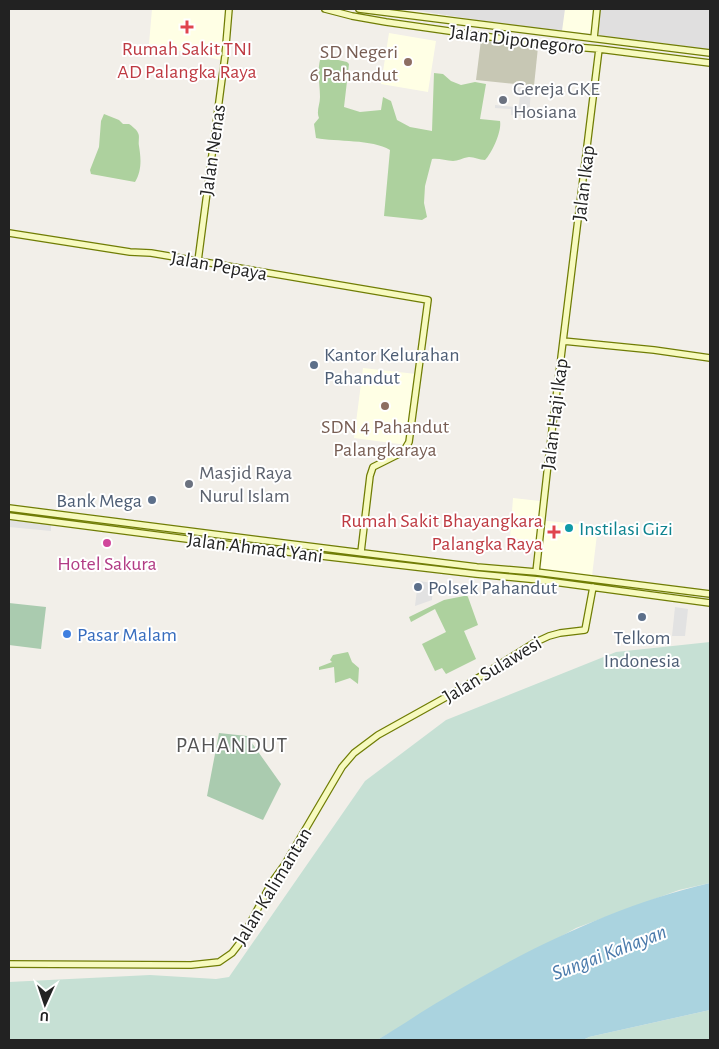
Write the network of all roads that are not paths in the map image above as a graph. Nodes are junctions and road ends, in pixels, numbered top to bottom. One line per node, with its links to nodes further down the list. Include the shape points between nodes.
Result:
1 (229, 9): 15 (street, Jalan Nenas)
2 (325, 9): 7 (street, Jalan Diponegoro, via 386,22)
3 (359, 9): 5 (street, Jalan Diponegoro)
4 (597, 9): 9 (street)
5 (478, 23): 6 (street, Jalan Diponegoro); 7 (street)
6 (504, 26): 8 (street); 9 (street, Jalan Diponegoro)
7 (477, 34): 8 (street, Jalan Diponegoro)
8 (503, 38): 10 (street, Jalan Diponegoro)
9 (594, 38): 11 (street, Jalan Diponegoro)
10 (599, 49): 12 (street, Jalan Diponegoro); 14 (street, Jalan Ikap)
11 (710, 53)
12 (710, 63)
13 (9, 232): 15 (street, Jalan Pepaya)
14 (573, 258): 16 (street, Jalan Haji Ikap)
15 (198, 261): 22 (street, Jalan Pepaya, via 428,300 410,442 403,452 371,471)
16 (563, 341): 17 (street); 23 (street, Jalan Haji Ikap)
17 (710, 358)
18 (9, 508): 20 (street, Jalan Ahmad Yani)
19 (9, 516): 21 (street, Jalan Ahmad Yani)
20 (204, 532): 21 (street); 22 (street, Jalan Ahmad Yani)
21 (203, 540): 24 (street, Jalan Ahmad Yani)
22 (361, 552): 23 (street, Jalan Ahmad Yani)
23 (536, 572): 25 (street, Jalan Ahmad Yani)
24 (592, 587): 27 (street, Jalan Ahmad Yani); 29 (street, Jalan Sulawesi, via 585,630 554,634 534,643)
25 (679, 591): 26 (street, Jalan Ahmad Yani); 27 (street)
26 (710, 594)
27 (678, 599): 28 (street, Jalan Ahmad Yani)
28 (710, 603)
29 (429, 707): 30 (street, Jalan Kalimantan, via 378,734 347,760 272,882 239,944 224,960 174,966)
30 (9, 964)

